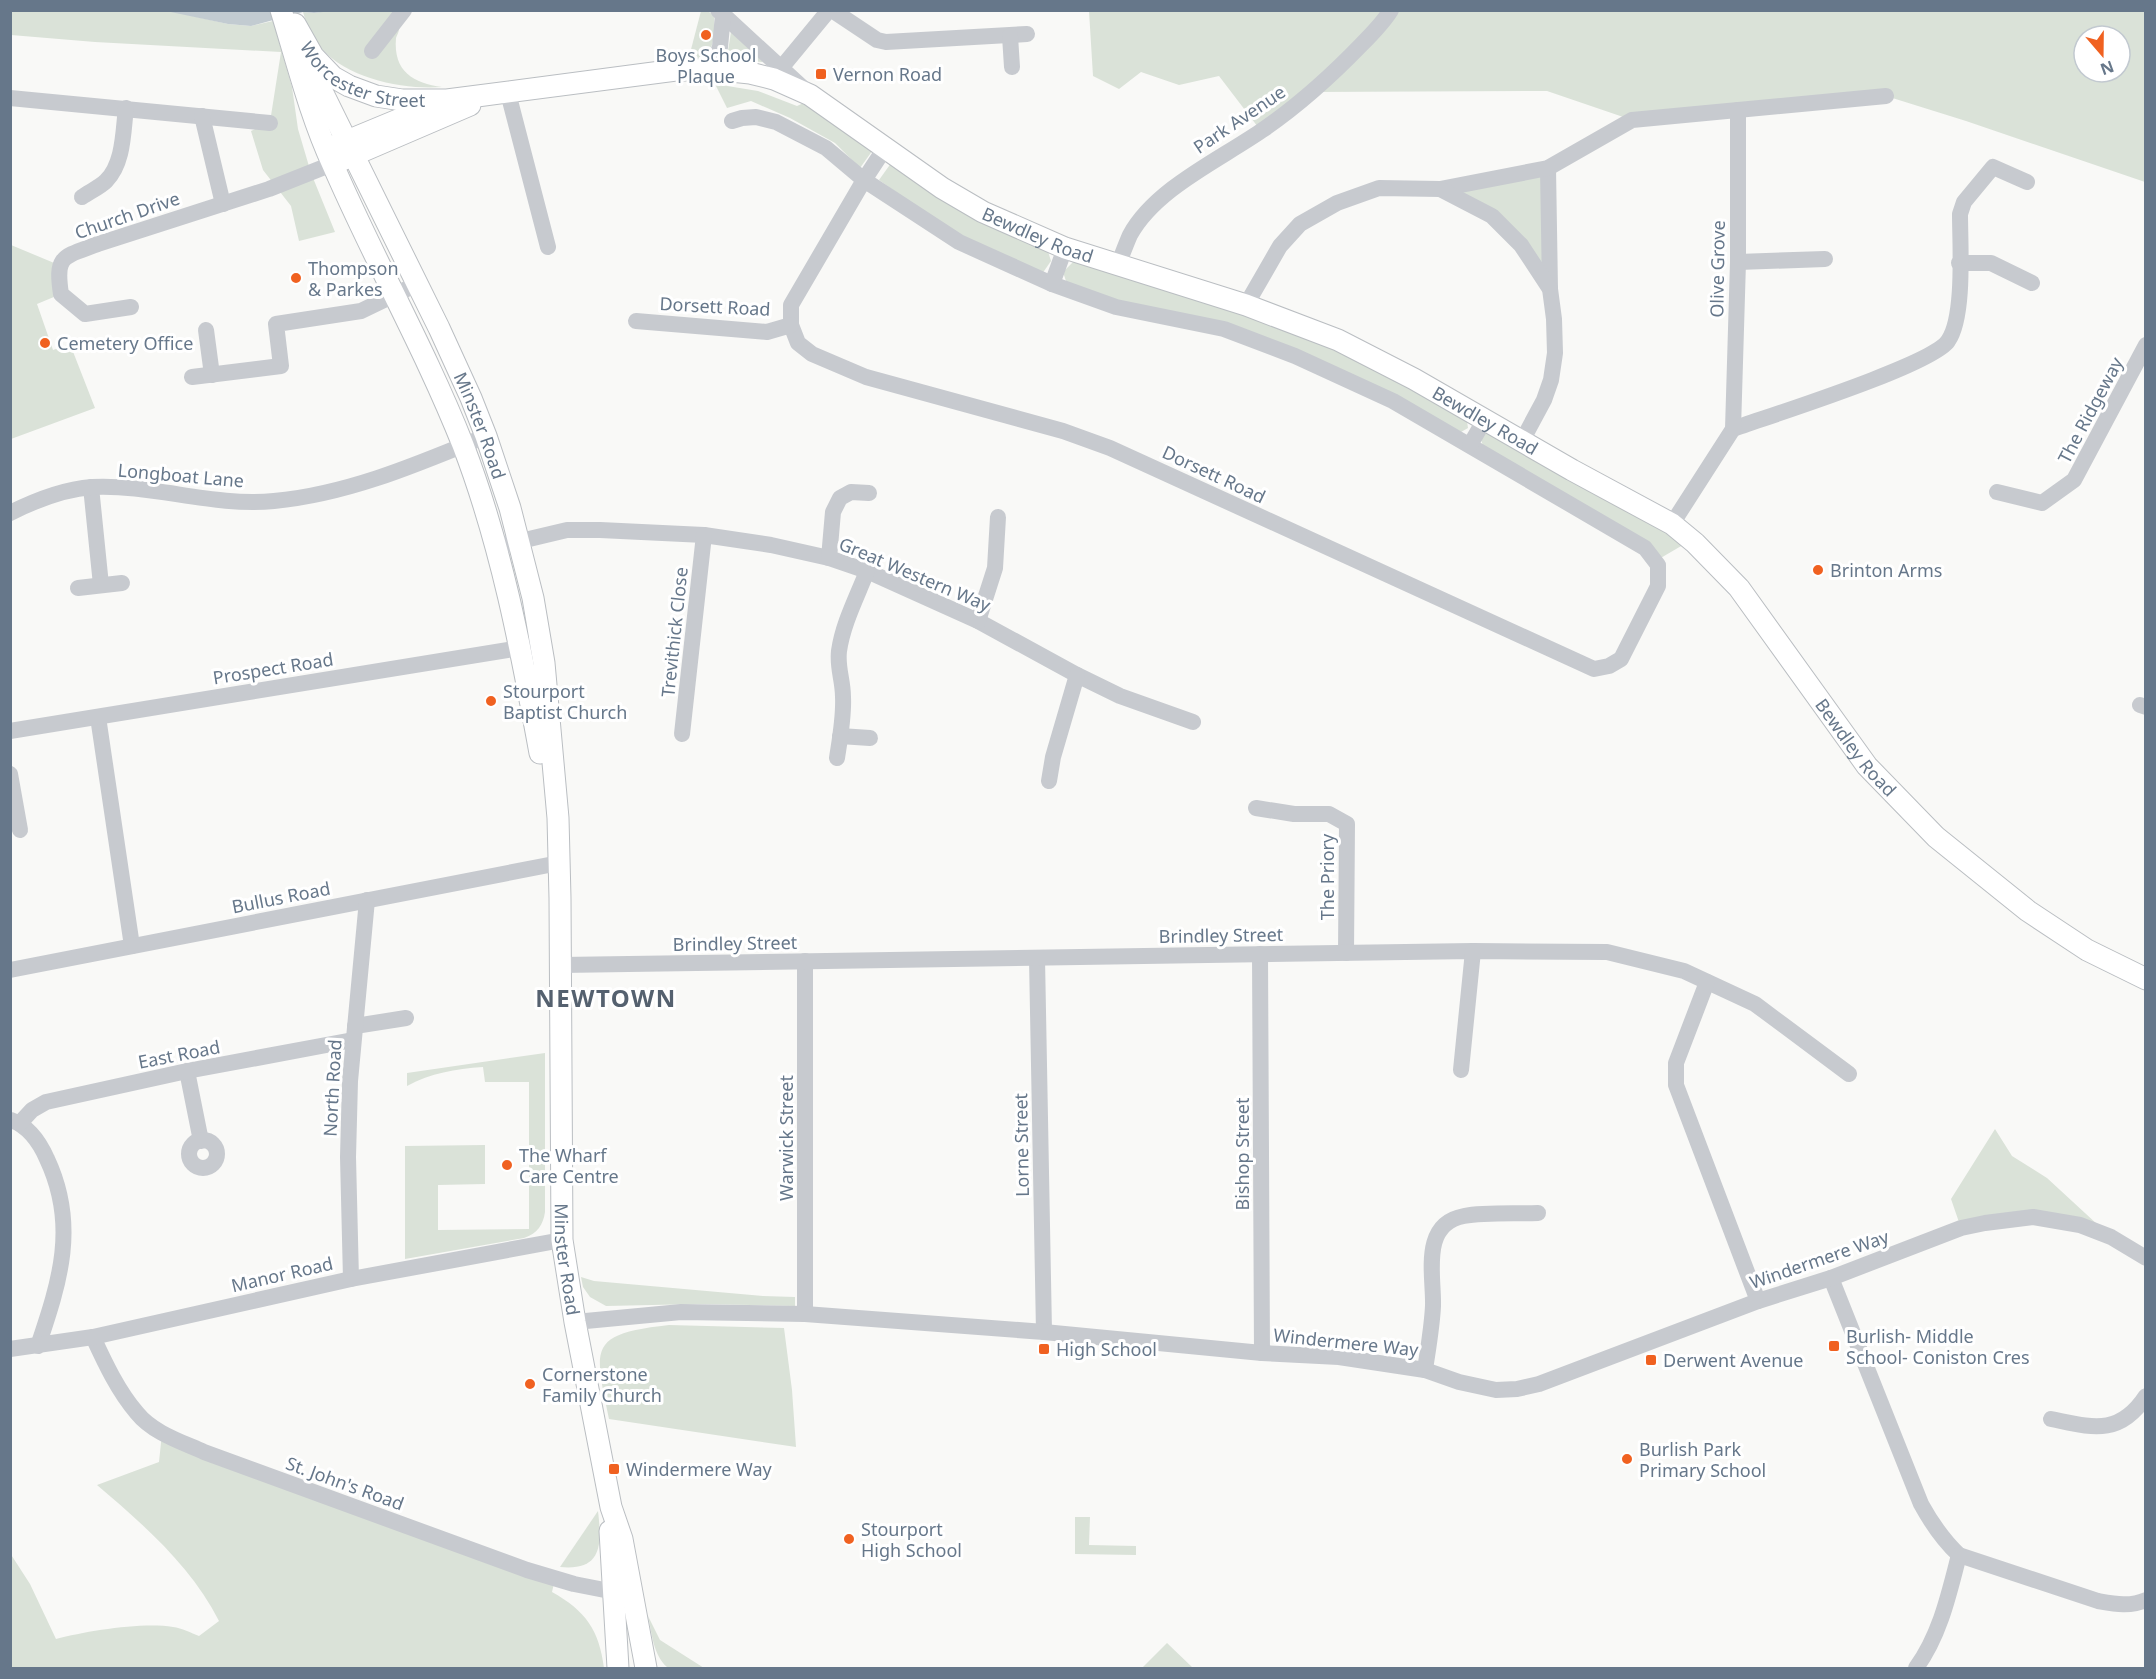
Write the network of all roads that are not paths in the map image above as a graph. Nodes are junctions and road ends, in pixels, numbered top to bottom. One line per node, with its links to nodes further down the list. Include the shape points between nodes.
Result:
1 (404, 10): 6 (street)
2 (831, 10): 7 (street); 8 (street, via 886,42 1019,35)
3 (1391, 10): 34 (street, Park Avenue, via 1312,92 1158,201 1131,234)
4 (720, 13): 7 (street, Bewdley Road); 9 (street, via 720,47)
5 (289, 18): 14 (main road, Worcester Street, via 320,65 340,82 402,100); 20 (main road, Minster Road); 22 (main road, Minster Road, via 306,94)
6 (372, 51)
7 (782, 67): 11 (street, Bewdley Road)
8 (1012, 67)
9 (711, 69): 10 (main road, Worcester Street, via 651,72); 11 (main road, Worcester Street, via 765,76)
10 (508, 93): 14 (main road, Worcester Street); 20 (main road, Worcester Street); 29 (street)
11 (810, 95): 21 (main road, Bewdley Road)
12 (1886, 96): 16 (street)
13 (10, 98): 15 (street)
14 (447, 100): 20 (main road, Worcester Street)
15 (126, 108): 17 (street); 27 (street, via 116,166 106,181)
16 (1738, 110): 23 (street, via 1632,120); 32 (street, Olive Grove)
17 (202, 116): 19 (street); 28 (street)
18 (732, 121): 24 (street, Bewdley Road, via 756,117 776,122 826,148)
19 (270, 123)
20 (350, 148): 22 (main road); 36 (main road, Minster Road)
21 (885, 148): 24 (street, Dorsett Road); 30 (main road, Bewdley Road, via 983,212)
22 (329, 157): 28 (street, Church Drive, via 310,173); 39 (main road, Minster Road)
23 (1548, 168): 26 (street); 38 (street)
24 (864, 180): 37 (street, Bewdley Road, via 959,242); 43 (street, Dorsett Road, via 791,305)
25 (2027, 182): 33 (street, via 1992,167 1964,202)
26 (1440, 189): 38 (street, via 1492,216 1521,245); 40 (street, via 1379,188 1337,203 1300,224 1280,246)
27 (82, 197)
28 (223, 204): 41 (street, Church Drive, via 76,252 59,265 61,294 85,314)
29 (548, 247)
30 (1065, 248): 34 (main road, Bewdley Road); 37 (street)
31 (1825, 259): 32 (street)
32 (1738, 262): 49 (street, Olive Grove)
33 (1959, 262): 35 (street, via 1991,263); 49 (street, via 1958,310 1948,342 1890,373)
34 (1118, 264): 40 (main road, Bewdley Road)
35 (2032, 283)
36 (417, 284): 39 (street); 50 (main road, Minster Road)
37 (1052, 284): 52 (street, Bewdley Road, via 1116,307 1224,329 1394,401)
38 (1551, 289): 51 (street, via 1555,353 1551,380)
39 (395, 295): 46 (street, via 361,311 276,324 281,366); 53 (main road, Minster Road)
40 (1246, 305): 48 (main road, Bewdley Road, via 1338,340)
41 (130, 307)
42 (636, 321): 43 (street, Dorsett Road, via 767,332)
43 (791, 324): 70 (street, Dorsett Road, via 798,343 812,354 866,377 1063,431 1110,448 1594,669)
44 (206, 330): 46 (street)
45 (2145, 345): 55 (street, The Ridgeway, via 2074,480 2042,503)
46 (212, 375): 47 (street)
47 (192, 377)
48 (1485, 419): 51 (main road, Bewdley Road); 52 (street)
49 (1733, 429): 59 (street)
50 (486, 436): 53 (street, Longboat Lane); 61 (main road, Minster Road)
51 (1522, 441): 59 (main road, Bewdley Road)
52 (1470, 445): 70 (street, Bewdley Road, via 1645,548 1658,564 1658,586)
53 (463, 446): 54 (street, Longboat Lane, via 373,480 272,502 218,501); 62 (main road, Minster Road)
54 (91, 487): 57 (street, Longboat Lane, via 36,500); 66 (street)
55 (1997, 492)
56 (869, 494): 63 (street, via 851,492 840,498 834,512)
57 (10, 513)
58 (998, 517): 68 (street, via 995,568)
59 (1672, 524): 93 (main road, Bewdley Road, via 1739,588 1867,766 1936,837 2028,911 2087,950)
60 (704, 535): 61 (street, Great Western Way, via 567,530); 63 (street, Great Western Way); 75 (street, Trevithick Close)
61 (519, 540): 62 (street, Great Western Way); 69 (main road, Minster Road, via 533,598)
62 (495, 547): 69 (main road, Minster Road)
63 (829, 558): 64 (street, Great Western Way)
64 (867, 571): 68 (street, Great Western Way); 76 (street, via 839,651 843,694)
65 (122, 583): 66 (street)
66 (101, 585): 67 (street)
67 (78, 588)
68 (978, 621): 71 (street, Great Western Way)
69 (531, 646): 72 (street, Prospect Road); 83 (main road, Minster Road, via 555,778)
70 (1621, 660)
71 (1077, 675): 73 (street, Great Western Way, via 1119,696); 80 (street)
72 (98, 717): 74 (street, Prospect Road); 85 (street)
73 (1193, 722)
74 (10, 731)
75 (682, 734)
76 (840, 736): 77 (street); 78 (street)
77 (870, 738)
78 (837, 758)
79 (10, 774): 82 (street)
80 (1049, 781)
81 (1256, 808): 87 (street, The Priory, via 1329,814 1347,824)
82 (20, 830)
83 (559, 863): 84 (street, Bullus Road); 91 (main road, Minster Road)
84 (367, 900): 85 (street, Bullus Road); 96 (street, North Road)
85 (132, 946): 92 (street, Bullus Road)
86 (1473, 951): 87 (street, Brindley Street); 94 (street, Brindley Street, via 1607,952 1684,971); 97 (street)
87 (1346, 953): 88 (street, Brindley Street)
88 (1260, 954): 89 (street, Brindley Street); 114 (street, Bishop Street)
89 (1037, 958): 90 (street, Brindley Street); 110 (street, Lorne Street)
90 (805, 961): 91 (street, Brindley Street); 108 (street, Warwick Street)
91 (561, 965): 103 (main road, Minster Road)
92 (10, 970)
93 (2145, 979)
94 (1707, 982): 99 (street, Brindley Street, via 1755,1004); 107 (street, via 1676,1063 1676,1085)
95 (406, 1018): 96 (street, East Road)
96 (354, 1033): 98 (street, East Road); 106 (street, North Road, via 348,1157)
97 (1461, 1070)
98 (187, 1071): 100 (street, East Road, via 46,1102); 101 (street)
99 (1849, 1074)
100 (15, 1121): 112 (street, via 40,1144 54,1174 63,1209 64,1245 56,1294)
101 (201, 1141)
102 (1538, 1213): 115 (street, via 1462,1216 1436,1235 1430,1265 1433,1305)
103 (562, 1240): 106 (street, Manor Road); 109 (main road, Minster Road)
104 (2145, 1258): 105 (street, Windermere Way, via 2111,1237 2080,1225 2033,1217 1961,1228)
105 (1831, 1278): 107 (street, Windermere Way); 118 (street, via 1921,1504 1935,1530)
106 (351, 1279): 111 (street, Manor Road)
107 (1758, 1301): 115 (street, Windermere Way, via 1517,1389 1479,1387)
108 (805, 1314): 109 (street, Windermere Way, via 681,1312); 110 (street, Windermere Way)
109 (576, 1322): 119 (main road, Minster Road, via 611,1507 622,1539)
110 (1044, 1332): 114 (street, Windermere Way)
111 (93, 1337): 112 (street, Manor Road); 119 (street, St. John's Road, via 109,1371 138,1414 162,1433 204,1452 527,1570)
112 (38, 1346): 113 (street, Manor Road)
113 (10, 1348)
114 (1262, 1353): 115 (street, Windermere Way, via 1339,1357)
115 (1425, 1370)
116 (2145, 1396): 117 (street, via 2139,1407 2110,1425 2094,1428)
117 (2051, 1419)
118 (1959, 1555): 120 (street, via 2098,1601 2118,1605); 123 (street, via 1947,1606)
119 (622, 1593): 121 (main road, Minster Road); 122 (main road, Minster Road)
120 (2145, 1600)
121 (618, 1668)
122 (646, 1668)
123 (1916, 1668)

